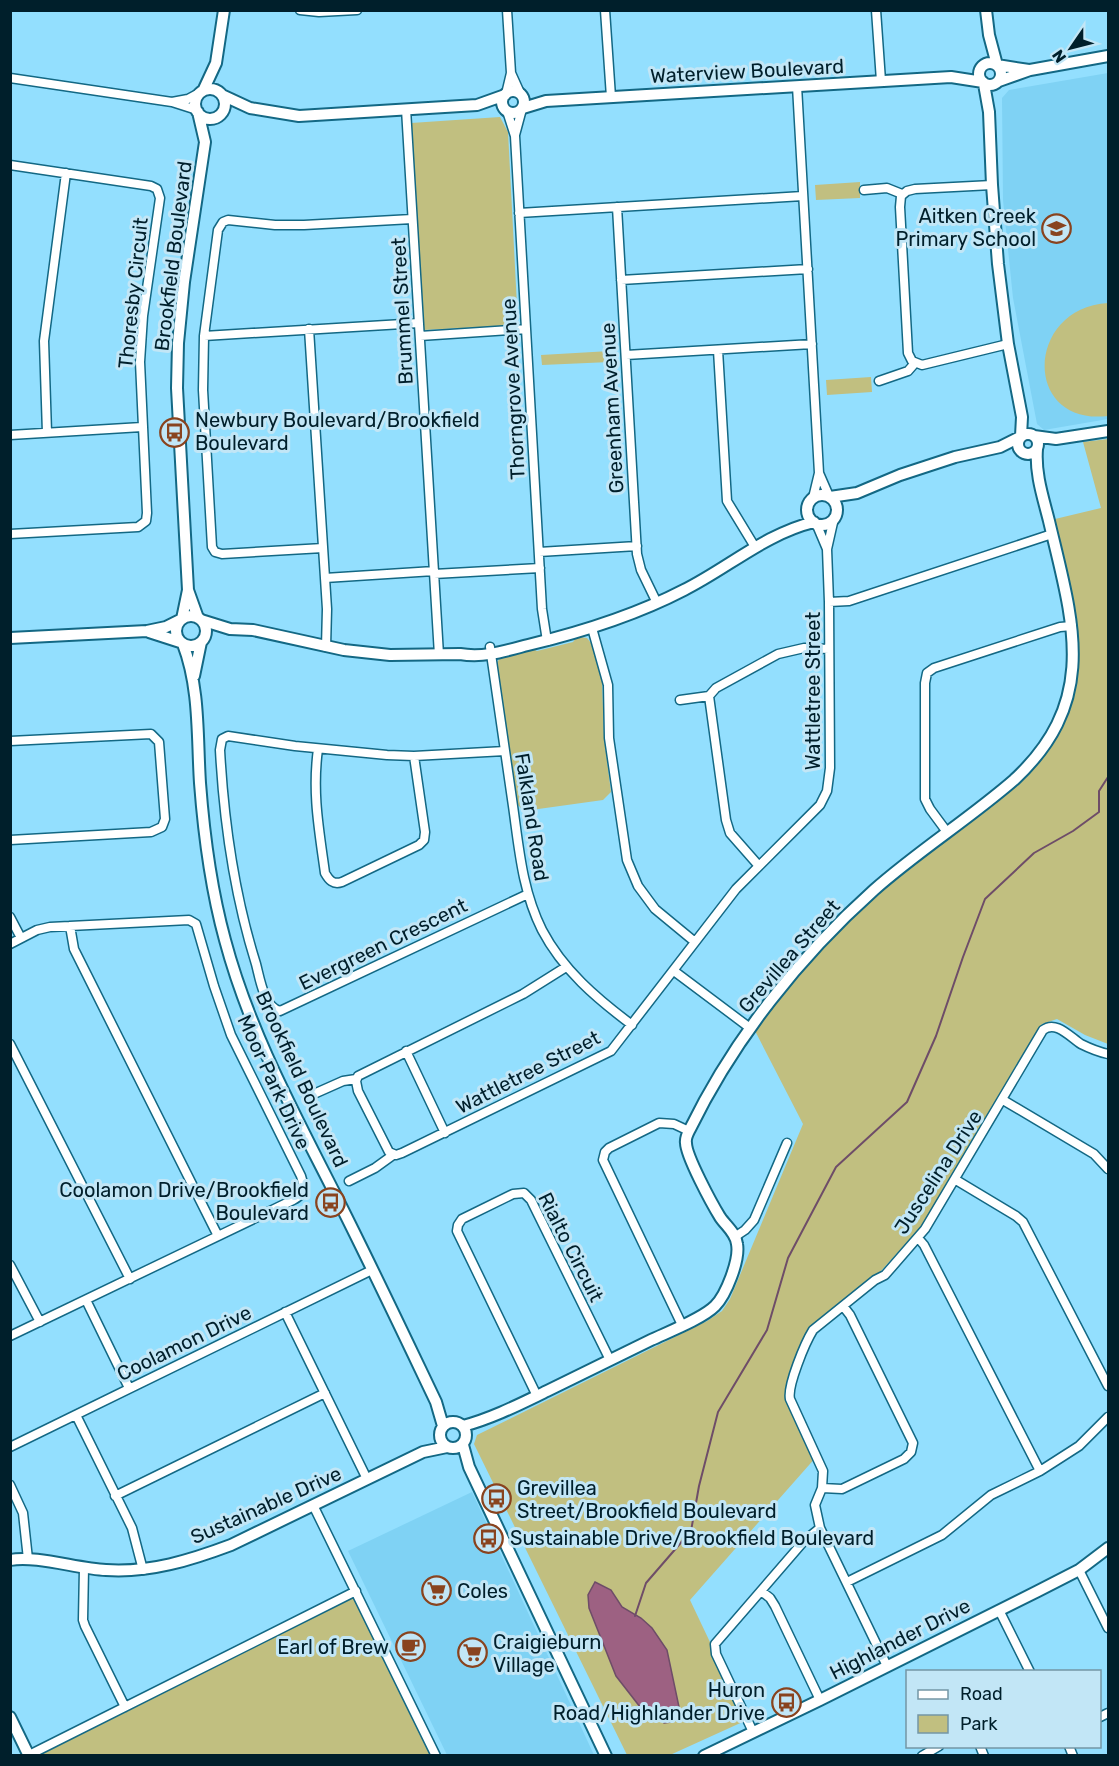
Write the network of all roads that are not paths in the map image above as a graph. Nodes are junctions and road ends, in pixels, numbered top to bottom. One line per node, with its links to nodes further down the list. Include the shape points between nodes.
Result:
1 (224, 10): 10 (street)
2 (300, 10): 3 (street)
3 (357, 10)
4 (507, 10): 14 (street)
5 (605, 10): 25 (street)
6 (876, 10): 17 (street)
7 (986, 10): 8 (street)
8 (989, 36): 11 (street); 12 (street)
9 (1108, 56): 13 (street)
10 (216, 63): 21 (street); 22 (street)
11 (997, 65): 12 (street); 13 (street); 18 (street, via 1001,71)
12 (982, 66): 15 (street, Waterview Boulevard); 19 (street, via 979,76)
13 (1030, 70): 18 (street)
14 (511, 73): 23 (street); 24 (street)
15 (951, 77): 17 (street, Waterview Boulevard); 19 (street, Waterview Boulevard)
16 (10, 78): 27 (street)
17 (881, 81): 20 (street, Waterview Boulevard)
18 (999, 82): 19 (street); 34 (street)
19 (983, 83): 34 (street)
20 (797, 86): 25 (street, Waterview Boulevard); 43 (street)
21 (202, 92): 22 (street, via 212,89); 27 (street); 33 (street, via 196,100)
22 (221, 94): 29 (street); 35 (street, via 224,108)
23 (506, 94): 24 (street); 28 (street); 32 (street, via 502,104)
24 (521, 94): 26 (street, Waterview Boulevard); 30 (street)
25 (610, 97): 26 (street, Waterview Boulevard)
26 (546, 101): 30 (street, Waterview Boulevard)
27 (172, 102): 33 (street)
28 (477, 105): 31 (street); 32 (street)
29 (250, 108): 31 (street, via 299,116); 35 (street)
30 (522, 108): 32 (street, via 513,113); 36 (street, Thorngrove Avenue)
31 (406, 109): 46 (street, Brummel Street)
32 (506, 110): 36 (street, Thorngrove Avenue)
33 (198, 111): 35 (street, via 209,118); 37 (street, Brookfield Boulevard)
34 (989, 112): 40 (street)
35 (218, 116): 37 (street, Brookfield Boulevard)
36 (515, 135): 45 (street, Thorngrove Avenue)
37 (205, 142): 85 (street, Brookfield Boulevard, via 183,282 178,343)
38 (10, 165): 39 (street, Thoresby Circuit)
39 (66, 173): 60 (street, Thoresby Circuit, via 151,186 159,193 141,338); 62 (street, via 45,320)
40 (992, 185): 42 (street, via 915,189); 55 (street)
41 (864, 190): 42 (street, via 886,188)
42 (902, 194): 58 (street, via 908,346)
43 (803, 196): 44 (street); 47 (street)
44 (617, 207): 45 (street); 48 (street, Greenham Avenue)
45 (519, 213): 51 (street, Thorngrove Avenue)
46 (412, 219): 49 (street, Brummel Street); 52 (street, via 304,225 223,222 218,230)
47 (808, 269): 48 (street); 54 (street)
48 (621, 280): 57 (street, Greenham Avenue)
49 (419, 323): 50 (street); 53 (street, Brummel Street)
50 (309, 329): 52 (street); 79 (street)
51 (526, 329): 53 (street); 81 (street, Thorngrove Avenue)
52 (204, 336): 79 (street, via 203,390 212,547 222,554)
53 (420, 336): 83 (street, Brummel Street)
54 (812, 344): 56 (street); 68 (street)
55 (1008, 344): 58 (street, via 922,365); 64 (street)
56 (718, 350): 57 (street); 78 (street, via 727,501)
57 (626, 355): 77 (street, Greenham Avenue)
58 (915, 363): 59 (street, via 908,371)
59 (879, 381)
60 (142, 427): 62 (street); 75 (street, Thoresby Circuit, via 147,513 144,523 132,527)
61 (1108, 431): 65 (street)
62 (47, 433): 63 (street)
63 (10, 435)
64 (1027, 436): 65 (street); 66 (street); 67 (street, via 1038,441); 67 (street, via 1018,443)
65 (1056, 439): 67 (street)
66 (1000, 447): 67 (street); 69 (street, via 933,464)
67 (1031, 450): 76 (street, Grevillea Street)
68 (819, 473): 70 (street); 71 (street)
69 (857, 493): 70 (street); 72 (street)
70 (829, 497): 71 (street, via 821,495); 72 (street, via 836,504)
71 (810, 501): 73 (street, via 808,514); 74 (street)
72 (835, 515): 73 (street, via 826,524); 80 (street, Wattletree Street)
73 (815, 522): 74 (street); 80 (street, Wattletree Street)
74 (784, 531): 78 (street)
75 (10, 534)
76 (1052, 534): 86 (street, via 849,601); 90 (street, Grevillea Street)
77 (637, 546): 81 (street); 87 (street, Greenham Avenue, via 641,570)
78 (755, 547): 87 (street)
79 (323, 548): 84 (street)
80 (827, 549): 86 (street, Wattletree Street)
81 (539, 552): 82 (street, Thorngrove Avenue)
82 (540, 568): 83 (street); 96 (street, Thorngrove Avenue)
83 (434, 573): 84 (street); 101 (street, Brummel Street)
84 (325, 578): 98 (street)
85 (188, 590): 88 (street, Brookfield Boulevard); 89 (street, Brookfield Boulevard)
86 (829, 602): 99 (street, Wattletree Street)
87 (657, 603): 91 (street)
88 (199, 619): 89 (street, via 193,616); 92 (street); 95 (street, via 206,629)
89 (181, 620): 93 (street); 97 (street, via 176,634)
90 (1072, 626): 109 (street, Grevillea Street, via 1071,683 1050,739 1028,768); 109 (street, via 927,673 925,799)
91 (592, 628): 96 (street); 116 (street, via 608,685 609,738 627,860 638,886 655,909)
92 (230, 629): 95 (street); 98 (street, via 253,630)
93 (147, 631): 94 (street); 97 (street)
94 (10, 638)
95 (203, 640): 97 (street, via 192,646); 102 (street, Brookfield Boulevard)
96 (547, 641): 100 (street)
97 (181, 643): 102 (street, Brookfield Boulevard)
98 (326, 646): 101 (street, via 390,655)
99 (830, 649): 103 (street, via 804,648 778,654 716,688); 111 (street, Wattletree Street, via 827,791 814,813)
100 (490, 651): 101 (street); 107 (street, Falkland Road)
101 (439, 655)
102 (194, 679): 139 (street, Brookfield Boulevard, via 202,819 225,940 259,1039)
103 (709, 696): 104 (street); 111 (street, via 726,820 730,833)
104 (680, 700)
105 (10, 741): 110 (street, via 155,735 161,751 165,819 162,827 151,832)
106 (318, 749): 108 (street, Evergreen Crescent); 108 (street, via 316,801 325,873 336,884 424,840); 112 (street, Evergreen Crescent, via 232,735 220,744 223,803 234,878 258,972 274,1009 284,1011)
107 (505, 751): 108 (street, Evergreen Crescent); 112 (street, Falkland Road)
108 (414, 756)
109 (947, 832): 121 (street, Grevillea Street, via 839,923)
110 (10, 840)
111 (759, 866): 116 (street, Wattletree Street)
112 (528, 894): 118 (street, Falkland Road, via 543,931)
113 (10, 917): 115 (street)
114 (70, 926): 115 (street, Moor Park Drive, via 44,928); 135 (street, via 74,949); 135 (street, Moor Park Drive, via 189,920 198,926 231,1035 304,1186 297,1198)
115 (21, 938): 117 (street, Moor Park Drive)
116 (695, 942): 119 (street, Wattletree Street)
117 (10, 944)
118 (566, 967): 120 (street, Falkland Road); 123 (street, via 523,994)
119 (674, 970): 120 (street, Wattletree Street); 121 (street)
120 (632, 1025): 129 (street, Wattletree Street, via 605,1055)
121 (750, 1028): 128 (street, Grevillea Street)
122 (10, 1044): 140 (street)
123 (406, 1051): 125 (street); 129 (street)
124 (1108, 1054): 127 (street, Juscelina Drive, via 1059,1029 1047,1028)
125 (356, 1079): 126 (street); 131 (street, via 386,1149)
126 (307, 1097)
127 (1003, 1100): 132 (street, via 1094,1154); 133 (street, Juscelina Drive)
128 (689, 1131): 136 (street, via 686,1144 690,1157 718,1214); 145 (street, via 659,1123 609,1148 603,1160)
129 (445, 1132): 131 (street, Wattletree Street)
130 (787, 1143): 136 (street, via 754,1220)
131 (393, 1155): 134 (street, Wattletree Street)
132 (1108, 1169)
133 (956, 1180): 137 (street, Juscelina Drive); 148 (street, via 1023,1222)
134 (349, 1181)
135 (218, 1236): 140 (street, Moor Park Drive)
136 (735, 1236): 145 (street, via 738,1256 722,1297 708,1312)
137 (918, 1238): 142 (street, Juscelina Drive, via 885,1275); 156 (street)
138 (10, 1265): 144 (street)
139 (372, 1270): 143 (street, Coolamon Drive); 154 (street, Brookfield Boulevard)
140 (130, 1279): 141 (street, Moor Park Drive)
141 (86, 1300): 144 (street, Moor Park Drive); 149 (street)
142 (843, 1306): 159 (street, Juscelina Drive, via 808,1338 789,1396 823,1471); 159 (street, via 913,1443 904,1459 842,1489)
143 (285, 1312): 149 (street, Coolamon Drive); 150 (street)
144 (40, 1322): 146 (street, Moor Park Drive)
145 (682, 1325): 147 (street)
146 (10, 1336)
147 (610, 1360): 151 (street); 151 (street, Rialto Circuit, via 531,1200 521,1192 503,1198 462,1219 458,1234)
148 (1108, 1386)
149 (129, 1388): 152 (street, Coolamon Drive)
150 (325, 1393): 157 (street); 160 (street)
151 (537, 1396): 154 (street)
152 (76, 1415): 155 (street, Coolamon Drive); 160 (street)
153 (1108, 1417): 156 (street, via 1079,1446)
154 (454, 1436): 157 (street, Sustainable Drive); 182 (street, Brookfield Boulevard)
155 (10, 1447)
156 (1040, 1471): 169 (street, via 991,1495 942,1535)
157 (367, 1479): 161 (street, Sustainable Drive)
158 (10, 1485): 164 (street, via 23,1513)
159 (822, 1488): 162 (street, Juscelina Drive, via 815,1505)
160 (116, 1496): 167 (street, via 132,1528)
161 (313, 1505): 167 (street, Sustainable Drive, via 231,1545); 170 (street)
162 (820, 1528): 169 (street, Juscelina Drive); 171 (street)
163 (1108, 1548): 168 (street, Highlander Drive)
164 (28, 1559): 165 (street, Sustainable Drive); 166 (street, Sustainable Drive)
165 (10, 1560)
166 (84, 1568): 167 (street, Sustainable Drive); 177 (street, via 83,1620)
167 (143, 1569)
168 (1079, 1570): 172 (street, Highlander Drive); 173 (street)
169 (848, 1582): 174 (street, Juscelina Drive)
170 (356, 1591): 177 (street); 181 (street)
171 (761, 1591): 176 (street, via 775,1606); 179 (street, via 715,1644 716,1654)
172 (999, 1610): 174 (street, Highlander Drive); 175 (street)
173 (1108, 1628)
174 (887, 1666): 176 (street, Highlander Drive)
175 (1029, 1670)
176 (820, 1700): 179 (street, Highlander Drive)
177 (125, 1707): 180 (street)
178 (10, 1718): 180 (street)
179 (753, 1732): 183 (street, Highlander Drive)
180 (29, 1755)
181 (436, 1755)
182 (606, 1755)
183 (708, 1755)

